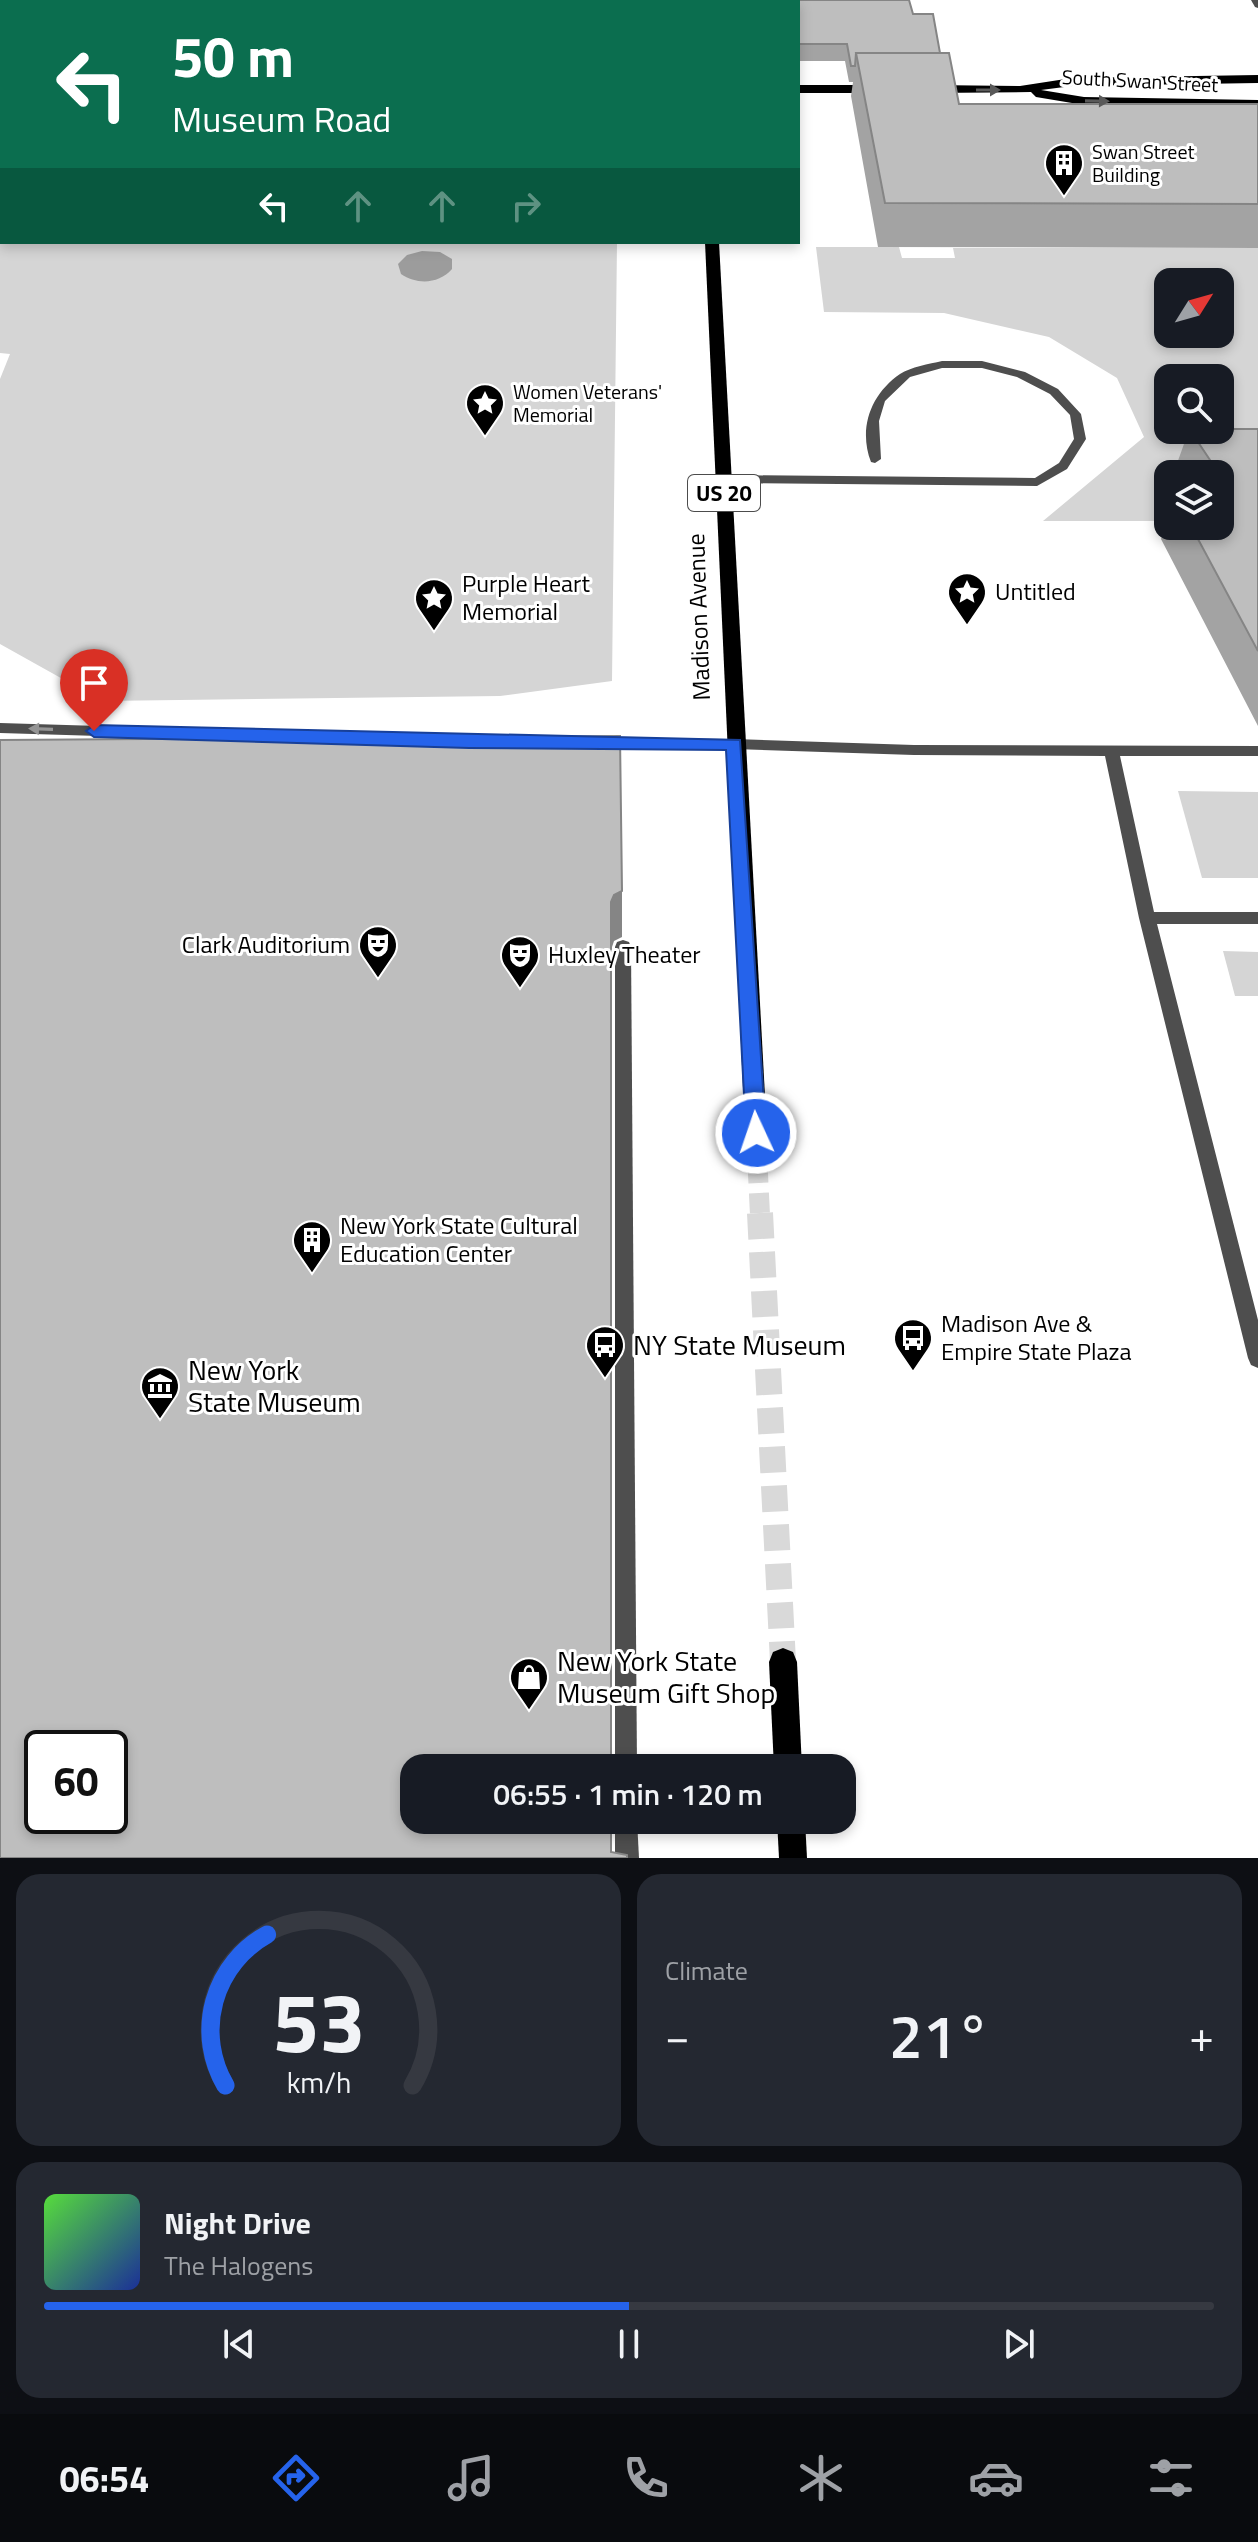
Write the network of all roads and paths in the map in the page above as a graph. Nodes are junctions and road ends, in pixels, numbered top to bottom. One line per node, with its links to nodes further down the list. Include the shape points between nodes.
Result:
1 (1258, 79): 5 (main road, South Swan Street, via 1072,82)
2 (800, 89): 3 (main road)
3 (893, 89)
4 (909, 89): 5 (main road, South Swan Street, one-way to 5)
5 (1020, 90): 6 (main road, South Swan Street, one-way to 6, via 1084,101)
6 (1258, 104)
7 (712, 244): 9 (main road, Madison Avenue / US 20)
8 (875, 459): 9 (street, via 872,428 879,400 897,381 963,362 1004,367 1041,381 1067,401 1080,425 1078,448 1063,467 1037,482)
9 (724, 479): 13 (main road, Madison Avenue / US 20)
10 (0, 728): 11 (street, one-way to 10)
11 (375, 739)
12 (581, 743): 13 (street)
13 (734, 744): 14 (street); 19 (main road, Madison Avenue / US 20)
14 (1111, 750): 15 (street); 16 (street)
15 (1258, 751)
16 (1147, 918): 17 (street); 20 (street)
17 (1258, 918)
18 (623, 947): 22 (street)
19 (756, 1133)
20 (1258, 1358)
21 (783, 1662): 23 (main road)
22 (626, 1754)
23 (787, 1754)
24 (626, 1834): 26 (street)
25 (792, 1834): 27 (main road)
26 (627, 1858)
27 (793, 1858)

